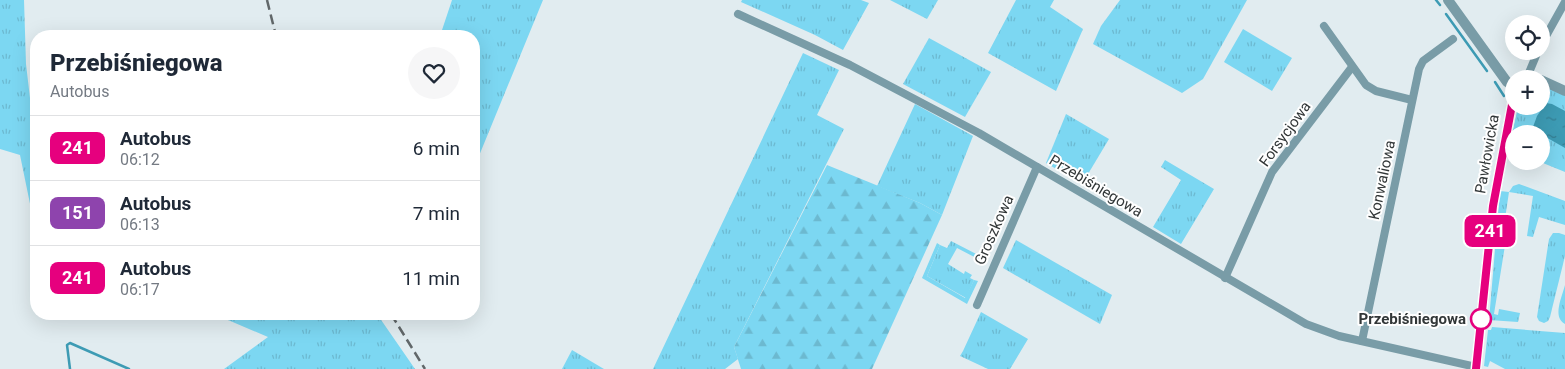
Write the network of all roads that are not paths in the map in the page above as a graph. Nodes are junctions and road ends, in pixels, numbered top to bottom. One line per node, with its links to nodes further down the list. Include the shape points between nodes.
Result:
1 (1448, 0): 8 (street)
2 (1565, 2): 5 (street)
3 (738, 14): 13 (street, Przebiśniegowa, via 850,65 980,133)
4 (1324, 26): 7 (street)
5 (1550, 29)
6 (1453, 39): 11 (street, Konwaliowa, via 1423,61)
7 (1352, 68): 11 (street, via 1366,85 1376,91); 14 (street, Forsycjowa, via 1272,172)
8 (1505, 78)
9 (1550, 85): 10 (street)
10 (1565, 91)
11 (1412, 100): 16 (street, Konwaliowa)
12 (1510, 115): 17 (street, Pawłowicka, via 1493,206)
13 (1037, 167): 14 (street, Przebiśniegowa); 15 (street, Groszkowa)
14 (1225, 278): 16 (street, Przebiśniegowa, via 1306,324)
15 (977, 305)
16 (1362, 341): 17 (street, Przebiśniegowa)
17 (1476, 368)

